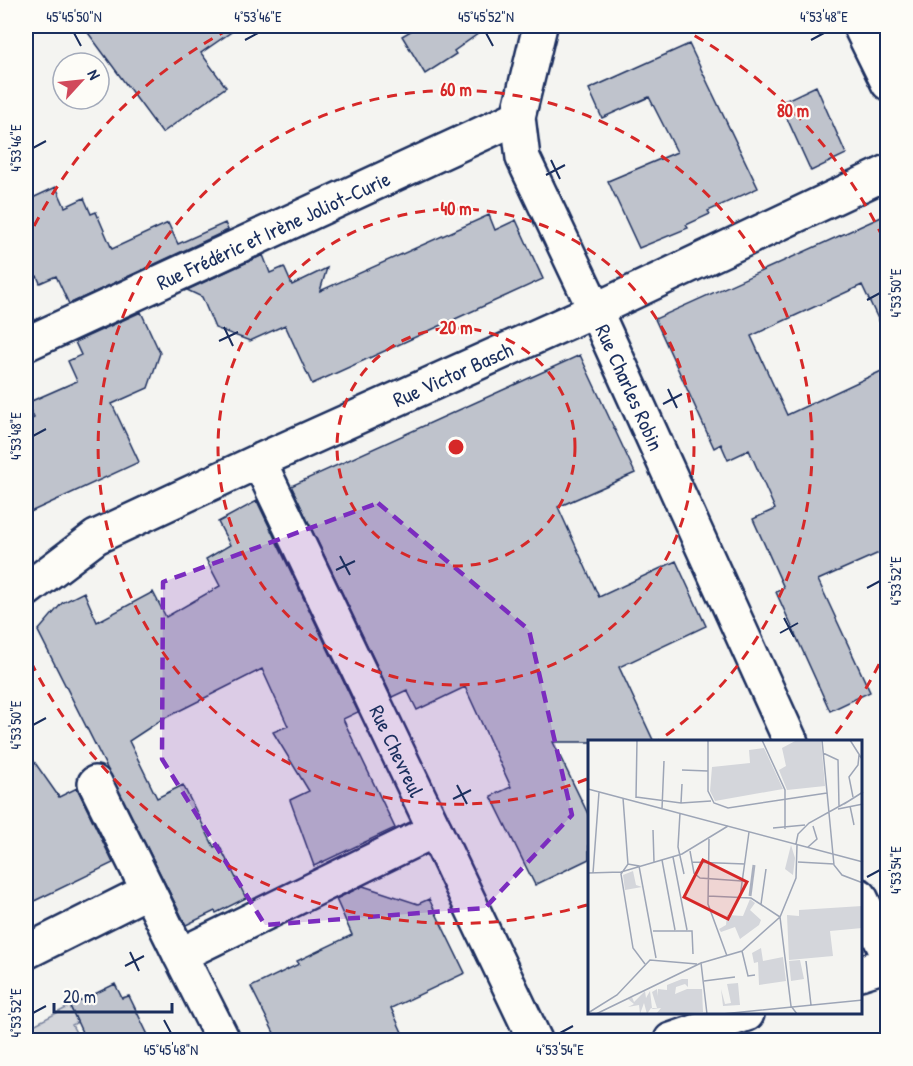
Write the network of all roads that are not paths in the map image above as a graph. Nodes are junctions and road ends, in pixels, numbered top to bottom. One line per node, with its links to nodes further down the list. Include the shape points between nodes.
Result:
1 (540, 26): 4 (street, Rue Charles Robin)
2 (861, 26): 3 (street)
3 (888, 83)
4 (518, 117): 6 (street, Rue Charles Robin, via 523,158); 7 (street, Rue Frédéric et Irène Joliot-Curie)
5 (888, 172): 6 (street, Rue Victor Basch)
6 (595, 310): 8 (street, Rue Victor Basch); 10 (street, Rue Charles Robin)
7 (26, 344)
8 (259, 461): 9 (street, Rue Victor Basch, via 96,537); 12 (street, Rue Chevreul)
9 (26, 590)
10 (790, 740)
11 (95, 783): 13 (street)
12 (435, 830): 16 (street); 22 (street, Rue Chevreul)
13 (148, 891): 15 (street); 16 (street)
14 (862, 898): 17 (street)
15 (26, 952)
16 (180, 955): 21 (street)
17 (888, 955)
18 (888, 964): 19 (street)
19 (862, 974)
20 (744, 1015): 23 (street)
21 (223, 1041)
22 (535, 1041)
23 (671, 1041)

